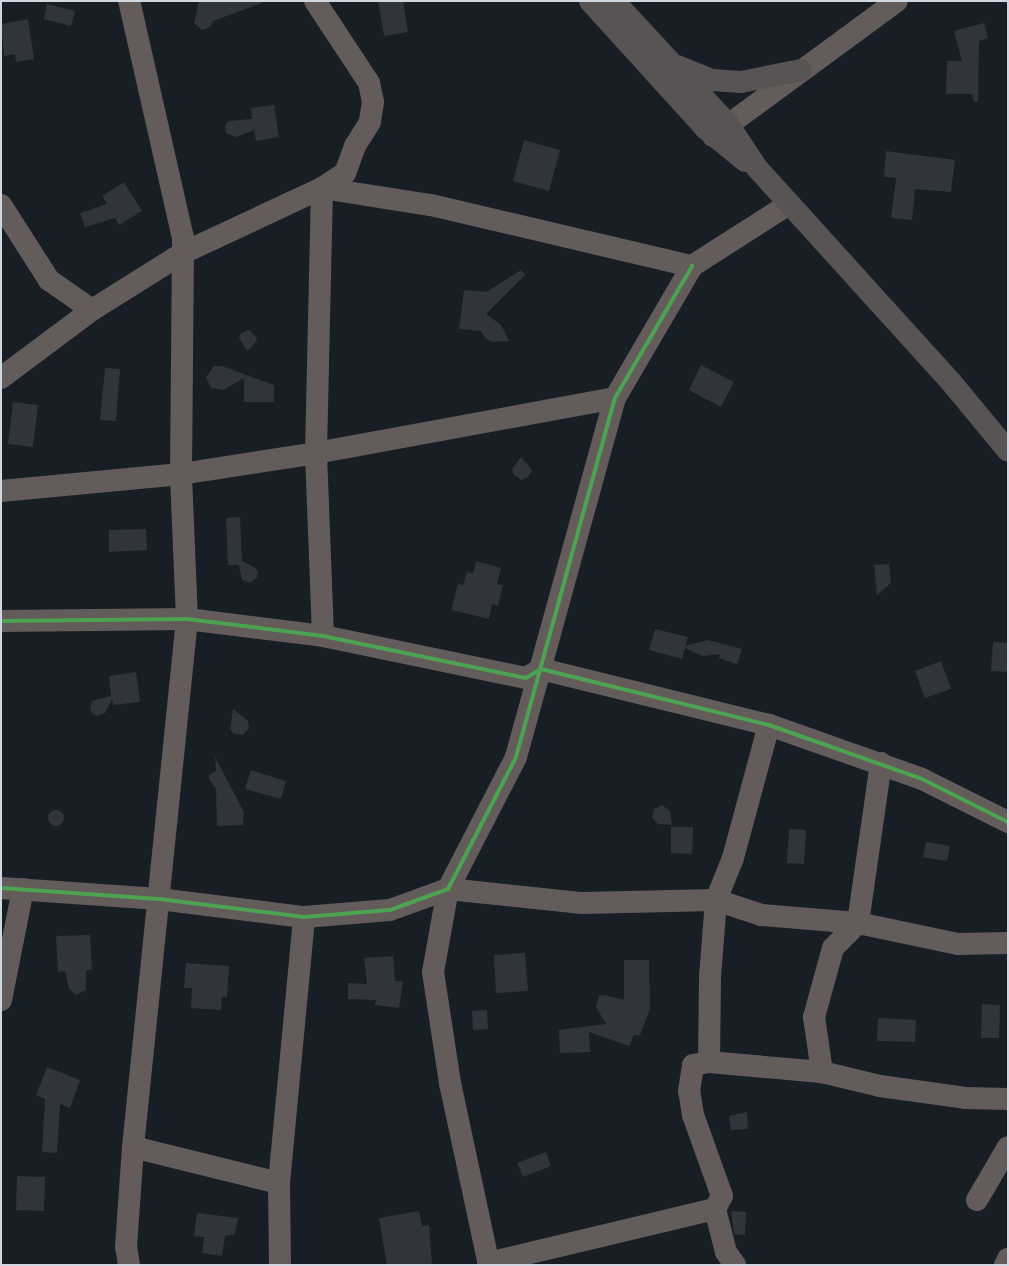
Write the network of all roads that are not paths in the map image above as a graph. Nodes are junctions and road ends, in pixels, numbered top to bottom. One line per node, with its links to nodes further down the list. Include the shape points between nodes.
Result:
1 (129, 1): 12 (street, via 183,238)
2 (315, 1): 9 (street, via 369,83 373,102 370,122 355,146 345,173)
3 (590, 1): 8 (main road)
4 (614, 1): 6 (main road)
5 (897, 1): 7 (street)
6 (674, 65): 7 (main road, via 712,80 741,82); 8 (main road)
7 (801, 70): 8 (street)
8 (720, 130): 10 (main road, via 736,155 757,168)
9 (322, 188): 12 (street); 13 (street, via 431,205); 18 (street)
10 (789, 204): 13 (street); 17 (main road, via 951,382)
11 (1, 205): 14 (street, via 49,280)
12 (183, 253): 14 (street); 19 (street)
13 (692, 266): 16 (street)
14 (92, 310): 15 (street)
15 (1, 378)
16 (615, 398): 18 (street); 24 (street)
17 (1008, 451)
18 (316, 453): 19 (street); 23 (street)
19 (181, 474): 20 (street); 21 (street)
20 (1, 491)
21 (187, 619): 22 (street); 23 (street); 31 (street)
22 (1, 621)
23 (323, 636): 24 (street, via 526,678)
24 (541, 669): 25 (street); 30 (street, via 516,757)
25 (769, 725): 26 (street); 32 (street, via 733,858)
26 (881, 763): 27 (street, via 922,779); 34 (street)
27 (1008, 822)
28 (1, 888): 29 (street)
29 (23, 888): 31 (street); 36 (street)
30 (448, 889): 32 (street, via 582,903); 33 (street, via 390,910); 46 (street, via 433,972 450,1083)
31 (159, 899): 33 (street); 40 (street)
32 (716, 900): 34 (street, via 761,915); 37 (street, via 710,976)
33 (304, 918): 42 (street)
34 (858, 923): 35 (street, via 958,944); 38 (street, via 833,948 814,1016)
35 (1008, 943)
36 (1, 1000)
37 (709, 1062): 38 (street); 44 (street, via 693,1065 689,1091 693,1115 722,1196)
38 (822, 1072): 39 (street, via 895,1088 965,1098)
39 (1008, 1099)
40 (133, 1146): 42 (street); 47 (street, via 126,1247)
41 (1008, 1146): 43 (street)
42 (279, 1183): 48 (street)
43 (977, 1200)
44 (715, 1210): 46 (street); 49 (street, via 726,1252)
45 (1008, 1259): 50 (street)
46 (488, 1264)
47 (129, 1265)
48 (280, 1265)
49 (735, 1265)
50 (1005, 1265)

